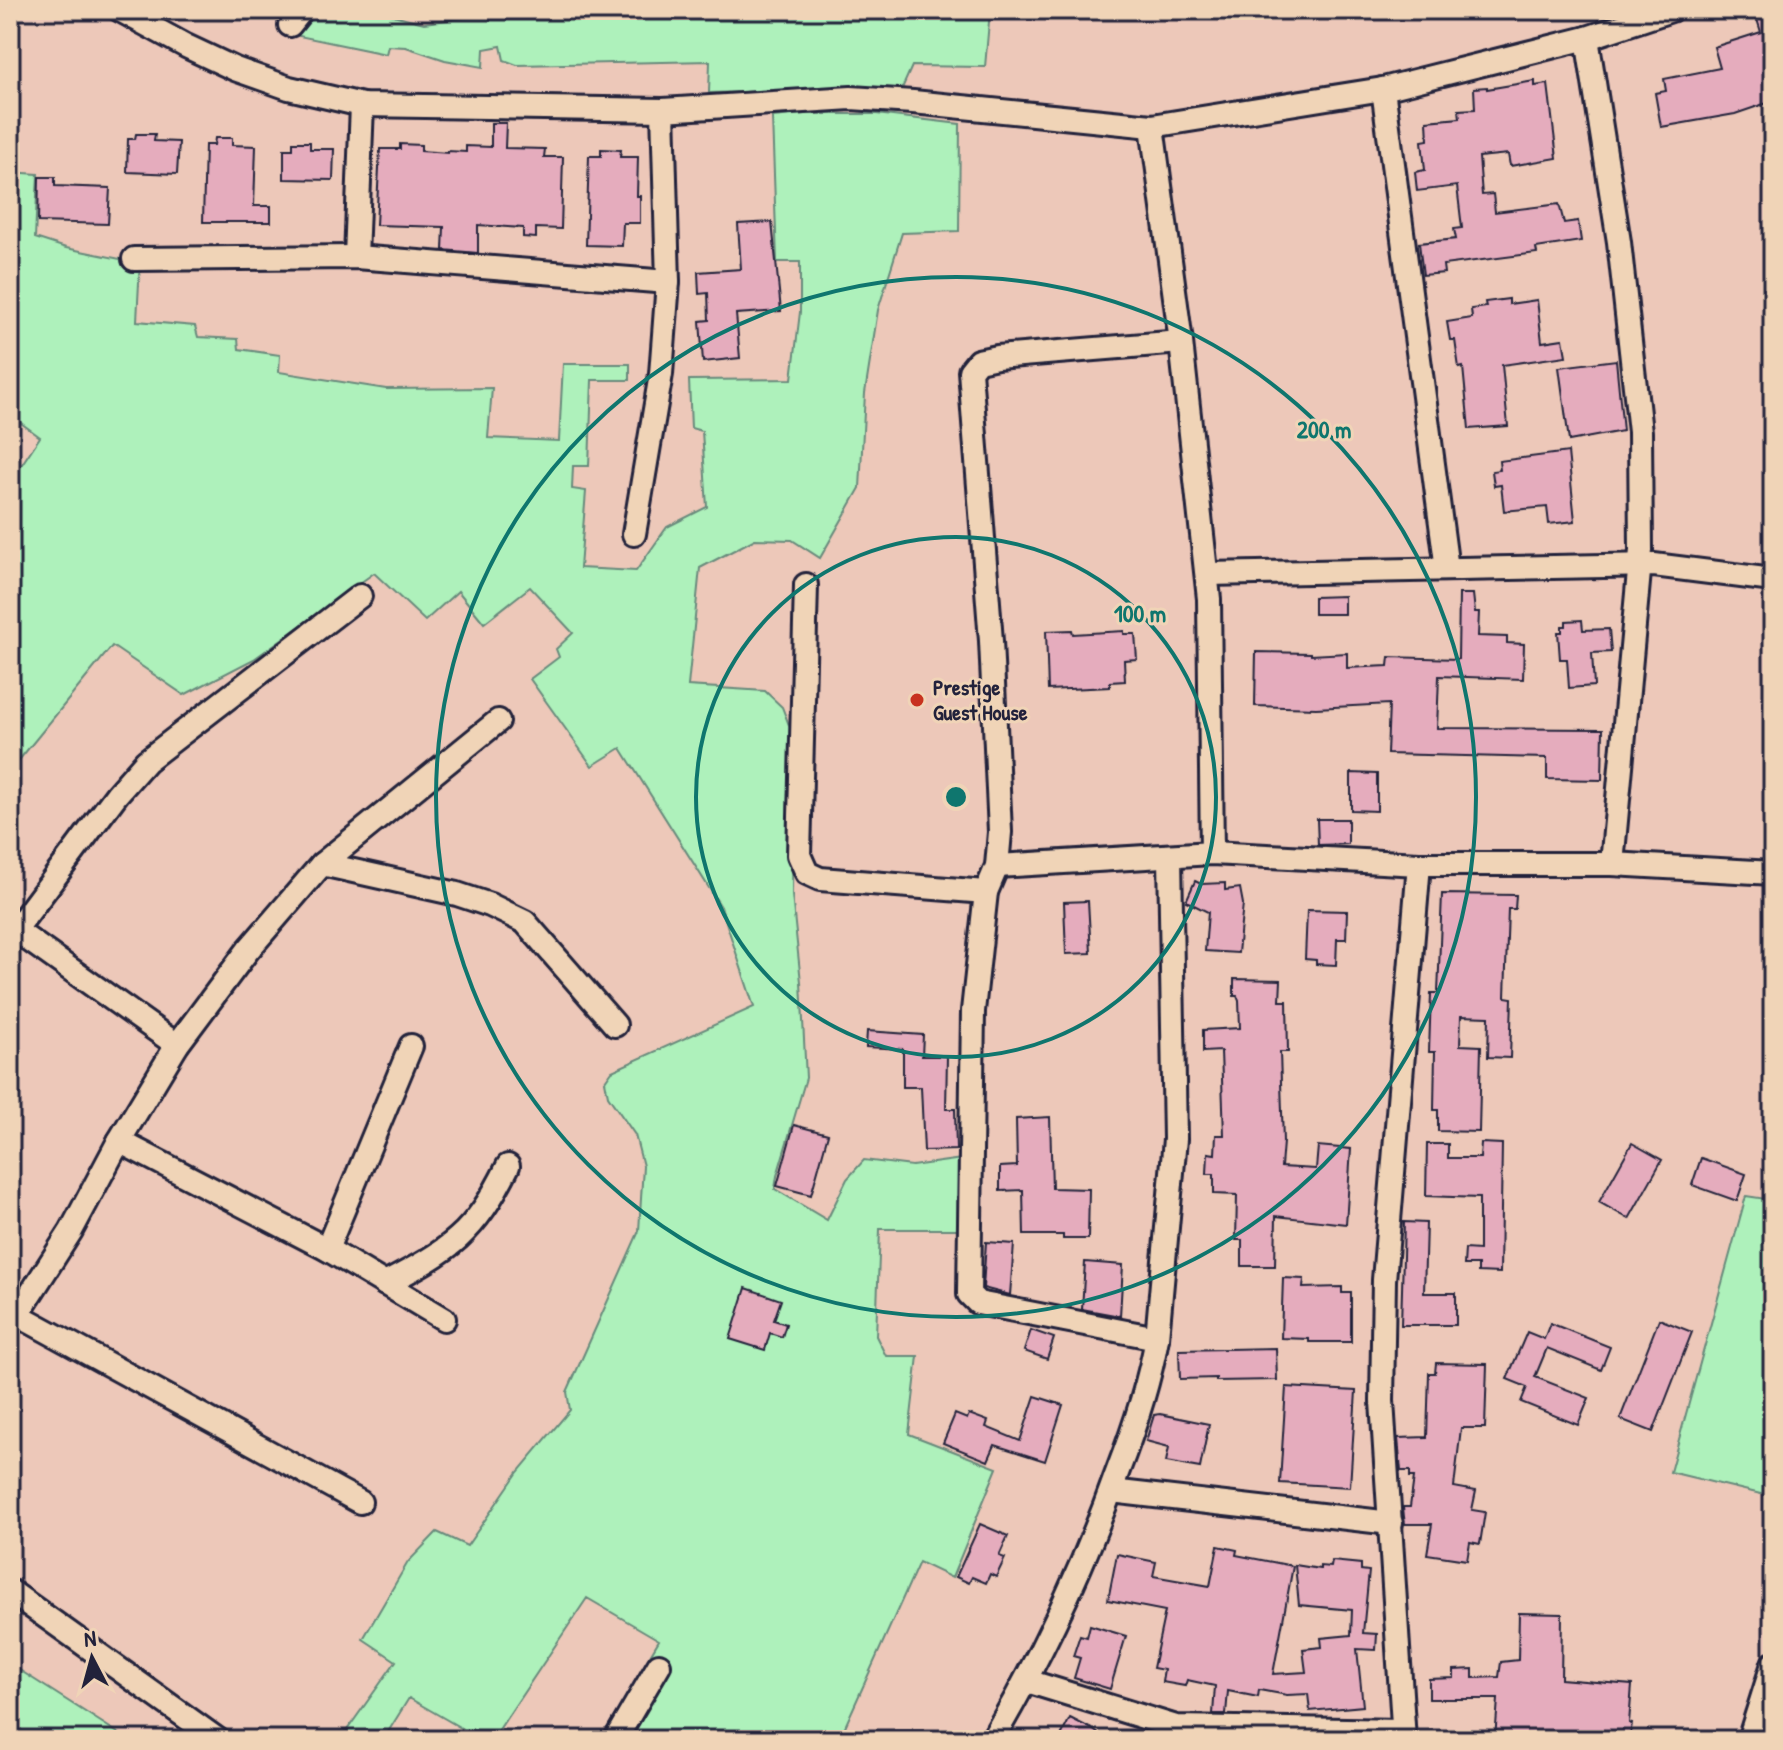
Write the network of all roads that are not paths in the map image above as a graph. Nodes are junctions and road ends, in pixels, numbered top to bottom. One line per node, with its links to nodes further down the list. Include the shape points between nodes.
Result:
1 (120, 10): 5 (street, via 235,69)
2 (1671, 10): 3 (street)
3 (1587, 38): 4 (street); 13 (street, via 1619,242 1640,432)
4 (1383, 89): 7 (street); 14 (street)
5 (362, 105): 6 (street); 8 (street)
6 (663, 110): 7 (street, via 851,98); 10 (street)
7 (1152, 126): 11 (street)
8 (356, 257): 9 (street); 10 (street)
9 (134, 259)
10 (668, 282): 12 (street, via 661,374)
11 (1181, 342): 15 (street); 25 (street, via 997,357 978,361 970,371 991,641)
12 (634, 534)
13 (1639, 566): 14 (street); 16 (street); 24 (street)
14 (1447, 569): 15 (street)
15 (1207, 574): 20 (street)
16 (1773, 580)
17 (806, 585): 27 (street, via 799,855 807,873 820,879)
18 (360, 596): 28 (street, via 146,761)
19 (498, 721): 22 (street)
20 (1212, 853): 21 (street); 23 (street)
21 (1170, 857): 25 (street); 38 (street, via 1176,1126)
22 (322, 864): 29 (street, via 457,894 525,922); 30 (street)
23 (1419, 864): 24 (street); 41 (street, via 1384,1280 1382,1401)
24 (1612, 864): 26 (street)
25 (997, 866): 27 (street)
26 (1773, 873)
27 (986, 892): 38 (street, via 973,1011 969,1294 978,1303)
28 (13, 934): 30 (street)
29 (615, 1025)
30 (177, 1045): 32 (street)
31 (411, 1046): 34 (street)
32 (119, 1141): 34 (street); 37 (street)
33 (508, 1166): 35 (street, via 467,1232 437,1256)
34 (327, 1249): 35 (street)
35 (385, 1284): 36 (street)
36 (444, 1319)
37 (14, 1321): 40 (street)
38 (1157, 1338): 39 (street)
39 (1111, 1491): 41 (street); 45 (street)
40 (360, 1502)
41 (1391, 1523): 47 (street)
42 (10, 1591): 48 (street)
43 (1773, 1664): 51 (street)
44 (659, 1665): 49 (street)
45 (1027, 1681): 46 (street); 50 (street)
46 (1174, 1734): 47 (street)
47 (1404, 1736)
48 (218, 1740)
49 (615, 1740)
50 (992, 1740)
51 (1749, 1740)

